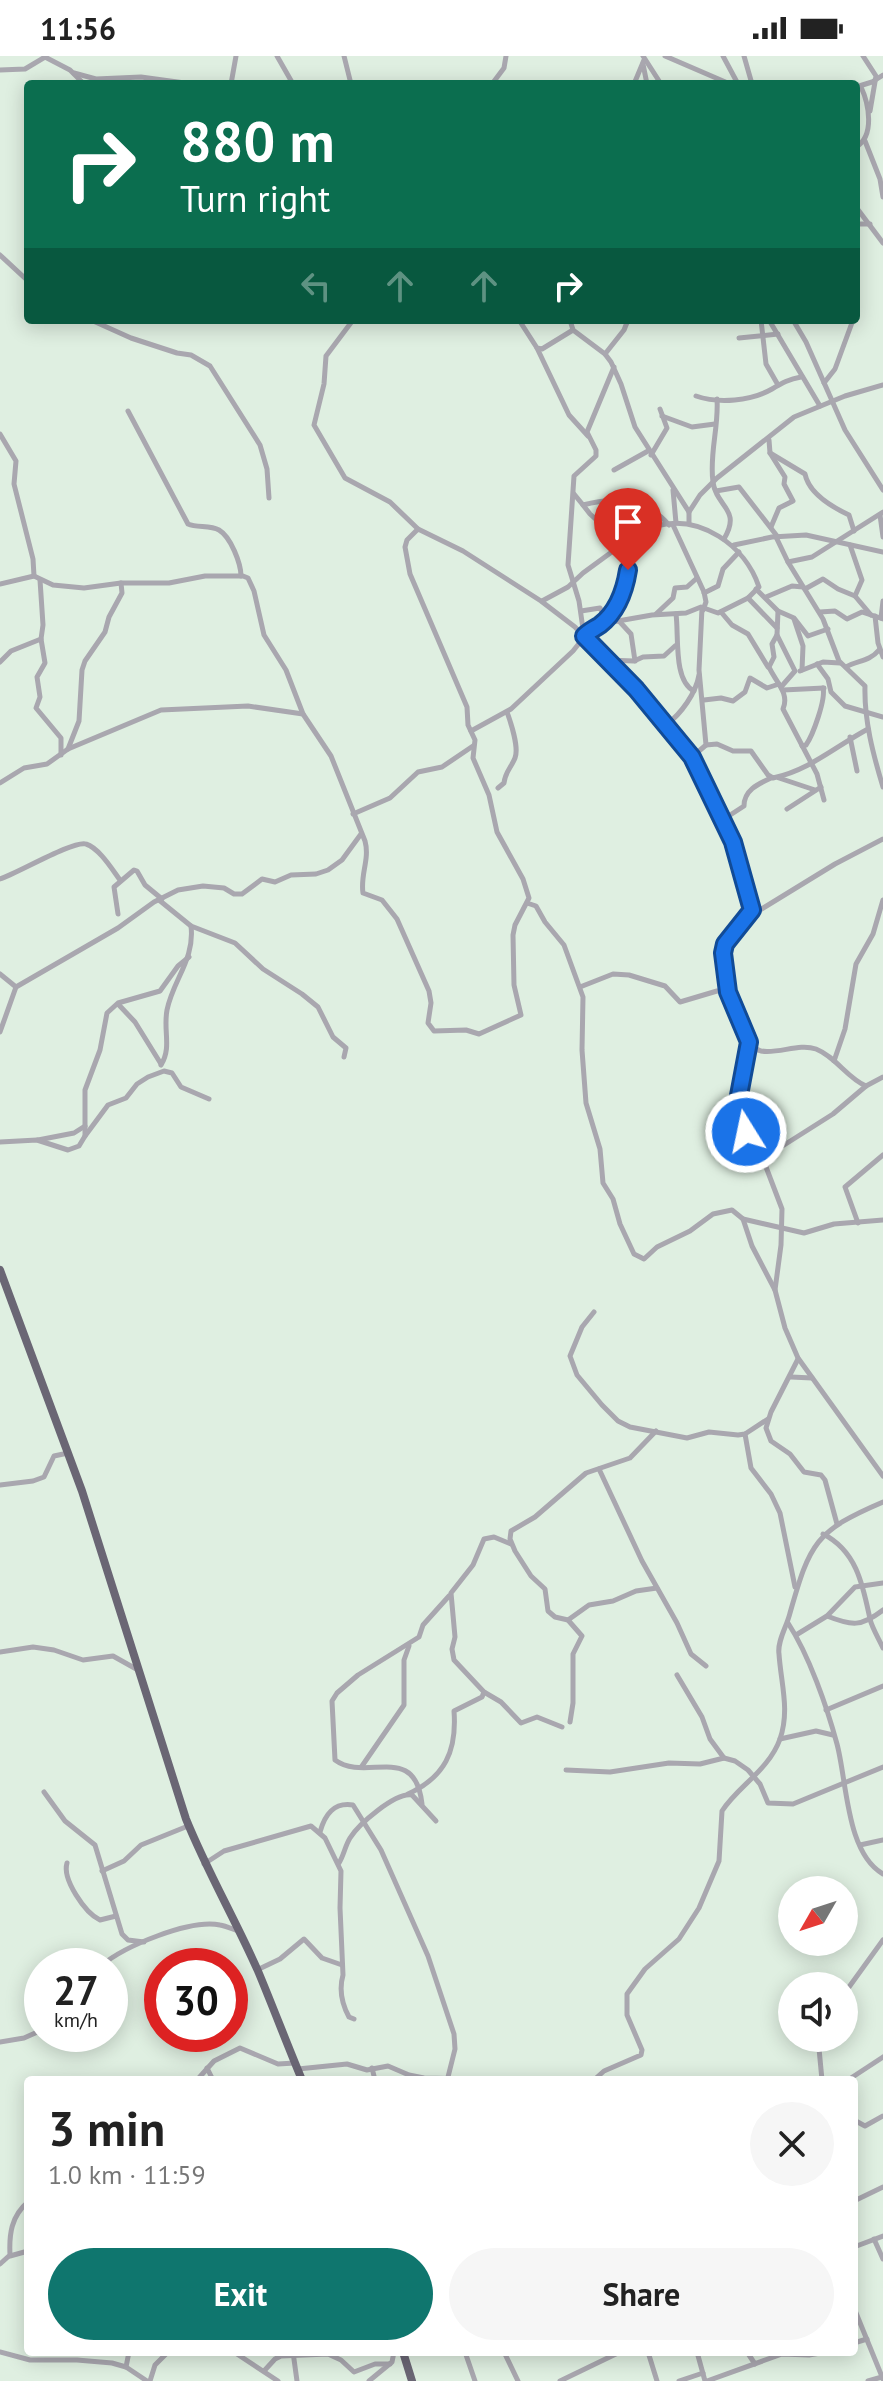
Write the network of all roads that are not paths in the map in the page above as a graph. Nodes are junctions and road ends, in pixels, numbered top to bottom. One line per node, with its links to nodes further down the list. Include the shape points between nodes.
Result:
1 (236, 56): 16 (street)
2 (277, 56): 17 (street)
3 (344, 56): 18 (street)
4 (506, 56): 19 (street)
5 (665, 56): 9 (street)
6 (723, 56): 24 (street)
7 (744, 56): 25 (street)
8 (863, 56): 26 (street)
9 (679, 58): 23 (street)
10 (644, 59): 20 (street); 21 (street); 22 (street)
11 (0, 70): 12 (street, via 25,69 45,57)
12 (74, 73): 14 (street); 15 (street, via 96,79)
13 (883, 75): 26 (street)
14 (80, 80)
15 (163, 80)
16 (232, 80)
17 (291, 80)
18 (350, 80)
19 (495, 80)
20 (636, 80)
21 (647, 80)
22 (658, 80)
23 (722, 80)
24 (736, 80)
25 (751, 80)
26 (876, 81): 27 (street); 29 (street)
27 (860, 86)
28 (860, 90): 29 (street)
29 (867, 114): 30 (street)
30 (865, 141): 31 (street); 33 (street)
31 (860, 144)
32 (883, 165): 33 (street)
33 (877, 169): 34 (street)
34 (883, 197)
35 (860, 212): 37 (street)
36 (860, 224): 37 (street)
37 (871, 224): 39 (street)
38 (883, 227): 39 (street)
39 (882, 239)
40 (0, 255): 41 (street)
41 (24, 277)
42 (100, 324): 79 (street, via 210,366 260,445)
43 (350, 324): 86 (street, via 326,356 314,425 345,478 390,502)
44 (522, 324): 55 (street)
45 (571, 324): 51 (street)
46 (626, 324): 56 (street)
47 (762, 324): 53 (street)
48 (772, 324): 52 (street)
49 (795, 324): 59 (street)
50 (852, 324): 59 (street, via 835,369)
51 (573, 330): 55 (street); 56 (street)
52 (778, 334): 53 (street); 58 (street)
53 (764, 337): 54 (street); 60 (street, via 767,367)
54 (739, 338)
55 (537, 348): 69 (street, via 569,415)
56 (605, 354): 57 (street)
57 (614, 367): 69 (street); 71 (street, via 632,421)
58 (801, 377): 60 (street); 65 (street)
59 (824, 383): 64 (street)
60 (778, 385): 63 (street, via 742,399)
61 (883, 385): 64 (street)
62 (696, 396): 63 (street)
63 (717, 399): 67 (street)
64 (832, 401): 65 (street); 76 (street)
65 (820, 406): 70 (street, via 794,417)
66 (128, 411): 98 (street, via 188,524 220,530)
67 (715, 424): 71 (street, via 691,427 661,412 667,428); 74 (street)
68 (0, 434): 99 (street, via 16,461 14,484)
69 (588, 436): 78 (street, via 596,454 575,472)
70 (769, 439): 72 (street); 74 (street)
71 (650, 453): 73 (street); 75 (street)
72 (770, 453): 85 (street, via 793,501 779,508); 87 (street, via 805,474 820,496 849,515)
73 (614, 470)
74 (713, 483): 77 (street); 81 (street)
75 (673, 488): 81 (street); 84 (street)
76 (883, 490)
77 (716, 491): 85 (street, via 739,487); 90 (street, via 730,511)
78 (574, 494): 80 (street); 101 (street, via 568,565)
79 (269, 498)
80 (583, 505): 84 (street, via 604,499 631,502 655,510); 92 (street)
81 (689, 512): 83 (street)
82 (881, 513): 87 (street); 89 (street)
83 (688, 524): 84 (street); 90 (street)
84 (673, 525): 92 (street, via 654,527); 100 (street)
85 (771, 527): 88 (street)
86 (418, 529): 110 (street); 150 (street, via 405,547 410,574 467,707)
87 (854, 531): 91 (street)
88 (777, 537): 91 (street); 94 (street); 97 (street)
89 (883, 537)
90 (724, 539): 94 (street)
91 (835, 541): 93 (street); 97 (street, via 809,559)
92 (624, 544): 101 (street); 121 (street, via 630,552 628,584)
93 (850, 544): 96 (street); 107 (street, via 862,580)
94 (734, 545): 95 (street)
95 (739, 552): 105 (street, via 756,579); 106 (street, via 725,565 718,586)
96 (883, 552)
97 (788, 562): 104 (street)
98 (241, 576): 102 (street); 146 (street, via 252,585 264,635 286,670)
99 (37, 578): 102 (street, via 84,588); 103 (street); 127 (street)
100 (697, 578): 106 (street); 118 (street, via 687,587 676,587 673,598)
101 (572, 581): 110 (street); 113 (street)
102 (121, 583): 155 (street, via 122,593 105,632 82,670 79,721)
103 (0, 584)
104 (804, 588): 107 (street, via 823,579); 108 (street, via 792,586); 116 (street)
105 (756, 589): 108 (street); 109 (street)
106 (704, 593): 112 (street)
107 (855, 596): 119 (street)
108 (766, 597): 114 (street)
109 (748, 598): 115 (street); 125 (street)
110 (541, 601): 126 (street)
111 (883, 601): 119 (street)
112 (702, 608): 115 (street); 117 (street); 137 (street)
113 (581, 611): 121 (street, via 600,608); 126 (street)
114 (778, 611): 120 (street); 125 (street)
115 (721, 612): 136 (street, via 748,634)
116 (820, 612): 119 (street, via 835,611 847,619 862,612); 124 (street)
117 (676, 614): 118 (street); 128 (street)
118 (655, 615): 122 (street)
119 (878, 617): 129 (street)
120 (794, 618): 124 (street, via 809,637); 138 (street, via 803,646)
121 (606, 619): 123 (street)
122 (619, 621): 123 (street); 132 (street, via 631,634)
123 (601, 624): 126 (street)
124 (828, 629): 135 (street)
125 (777, 632): 136 (street); 139 (street)
126 (584, 636): 131 (street); 145 (street)
127 (41, 639): 133 (street, via 11,651); 156 (street, via 45,663 37,677 36,708 61,738)
128 (676, 645): 132 (street, via 666,656); 142 (street, via 682,679)
129 (879, 649): 130 (street); 135 (street, via 866,661)
130 (883, 657)
131 (606, 660): 132 (street); 148 (street)
132 (635, 661)
133 (0, 662)
134 (817, 664): 135 (street); 138 (street); 141 (street, via 828,679)
135 (844, 665): 144 (street, via 865,686)
136 (769, 667): 140 (street)
137 (699, 670): 142 (street); 143 (street)
138 (802, 670): 139 (street)
139 (794, 673): 140 (street)
140 (781, 687): 141 (street); 143 (street, via 767,688 750,678 745,692 733,701); 154 (street, via 783,709)
141 (826, 688): 144 (street, via 847,708); 154 (street, via 811,738)
142 (694, 691): 148 (street)
143 (703, 700): 153 (street)
144 (865, 711): 147 (street); 149 (street)
145 (507, 712): 150 (street); 163 (street, via 516,755)
146 (303, 714): 155 (street, via 248,706 161,710); 167 (street, via 331,756)
147 (883, 717)
148 (667, 724): 157 (street)
149 (868, 729): 151 (street); 162 (street)
150 (471, 731): 152 (street)
151 (850, 737): 158 (street); 159 (street)
152 (473, 745): 167 (street, via 442,767 418,772 390,798); 175 (street, via 497,832 529,894)
153 (706, 745): 157 (street); 160 (street, via 751,751)
154 (801, 746): 158 (street)
155 (68, 749): 156 (street)
156 (61, 755): 161 (street)
157 (692, 757): 168 (street)
158 (812, 765): 160 (street); 164 (street)
159 (857, 771)
160 (774, 778): 164 (street); 168 (street, via 754,787 744,806)
161 (0, 783)
162 (883, 787)
163 (498, 788)
164 (819, 788): 165 (street); 166 (street)
165 (824, 800)
166 (787, 809)
167 (353, 814): 169 (street)
168 (724, 819): 176 (street)
169 (361, 834): 173 (street, via 342,860 321,873 275,882 262,879 242,894 203,886); 175 (street, via 367,850 363,893 382,900 400,924 429,991 428,1023 434,1031 479,1034 521,1015 512,944)
170 (883, 839): 176 (street, via 758,913)
171 (0, 879): 172 (street, via 82,843 95,849)
172 (120, 880): 173 (street, via 136,870); 177 (street, via 113,889)
173 (160, 900): 178 (street); 181 (street)
174 (883, 900): 188 (street, via 873,934 856,964)
175 (526, 903): 182 (street, via 536,906 564,945)
176 (752, 910): 183 (street, via 723,948)
177 (118, 914)
178 (191, 926): 179 (street); 187 (street, via 235,943 315,1004 333,1037 346,1048)
179 (189, 957): 184 (street, via 160,991); 189 (street, via 167,1008 167,1048)
180 (0, 974): 181 (street)
181 (16, 987): 185 (street)
182 (580, 987): 183 (street, via 613,974 660,983 680,1002); 200 (street, via 588,1111 601,1153 603,1183 634,1254 644,1259 718,1211 732,1210)
183 (728, 992): 186 (street)
184 (118, 1003): 189 (street); 194 (street, via 107,1013 85,1090)
185 (0, 1032)
186 (749, 1042): 188 (street, via 760,1051 816,1049); 199 (street, via 738,1109)
187 (344, 1057)
188 (834, 1061): 192 (street)
189 (161, 1065): 190 (street)
190 (159, 1073): 193 (street, via 169,1071 181,1087); 195 (street, via 106,1106)
191 (883, 1077): 192 (street)
192 (866, 1086): 199 (street, via 773,1152)
193 (209, 1099)
194 (85, 1125): 195 (street); 196 (street, via 74,1133)
195 (85, 1136): 196 (street, via 72,1150)
196 (37, 1140): 197 (street)
197 (0, 1142)
198 (883, 1155): 202 (street, via 845,1187)
199 (766, 1167): 203 (street, via 782,1206)
200 (743, 1219): 203 (street); 205 (street)
201 (883, 1220): 202 (street)
202 (858, 1223): 203 (street, via 804,1233)
203 (780, 1228): 205 (street)
204 (0, 1270): 213 (highway)
205 (775, 1290): 207 (street)
206 (594, 1312): 211 (street, via 571,1354 577,1375 618,1421)
207 (798, 1358): 208 (street); 209 (street)
208 (791, 1377): 209 (street); 210 (street)
209 (812, 1378): 215 (street)
210 (768, 1419): 212 (street); 218 (street, via 771,1441 804,1472 825,1480)
211 (656, 1431): 212 (street, via 687,1438 709,1432); 214 (street, via 628,1460)
212 (745, 1434): 224 (street, via 751,1468 780,1513)
213 (69, 1453): 216 (street, via 54,1456 44,1477); 236 (highway)
214 (599, 1469): 220 (street, via 586,1473 535,1517 515,1527); 223 (street)
215 (883, 1476)
216 (0, 1485)
217 (883, 1502): 218 (street)
218 (837, 1524): 219 (street)
219 (823, 1534): 222 (street, via 840,1544); 224 (street)
220 (512, 1544): 225 (street, via 484,1539 473,1565); 229 (street, via 545,1589 548,1611)
221 (883, 1583): 222 (street)
222 (861, 1584): 227 (street); 228 (street)
223 (657, 1588): 229 (street, via 589,1605); 235 (street, via 691,1654)
224 (796, 1592): 230 (street)
225 (449, 1596): 232 (street); 239 (street, via 454,1660)
226 (883, 1610): 228 (street)
227 (827, 1616): 228 (street, via 852,1625); 231 (street)
228 (870, 1619): 233 (street)
229 (568, 1620): 241 (street, via 582,1639 573,1654)
230 (788, 1622): 231 (street); 244 (street, via 778,1650 786,1708)
231 (796, 1635): 240 (street)
232 (409, 1645): 246 (street, via 404,1705); 246 (street, via 358,1675 332,1701 335,1760)
233 (883, 1648)
234 (0, 1652): 236 (street, via 33,1647 83,1660 113,1656)
235 (706, 1666)
236 (138, 1670): 258 (highway)
237 (677, 1675): 245 (street)
238 (883, 1686): 240 (street)
239 (484, 1692): 242 (street, via 521,1723 537,1717); 251 (street, via 454,1711 456,1727 446,1763)
240 (826, 1710): 243 (street)
241 (570, 1722)
242 (562, 1727)
243 (834, 1735): 244 (street, via 816,1731); 250 (street)
244 (780, 1739): 249 (street)
245 (724, 1758): 248 (street, via 610,1772); 249 (street, via 742,1765)
246 (362, 1766): 251 (street, via 399,1768)
247 (883, 1767): 250 (street)
248 (566, 1770)
249 (753, 1778): 250 (street, via 768,1803 778,1805); 290 (street, via 722,1811 719,1861 694,1918 627,1994 625,2008 641,2055)
250 (843, 1783): 262 (street)
251 (420, 1788): 253 (street); 254 (street)
252 (44, 1792): 266 (street, via 65,1821 93,1843)
253 (408, 1794): 254 (street); 256 (street)
254 (422, 1804): 257 (street)
255 (325, 1816): 256 (street, via 346,1804 357,1808); 259 (street); 260 (street)
256 (363, 1820): 264 (street); 289 (street, via 395,1878 454,2034)
257 (436, 1821)
258 (188, 1826): 265 (highway); 266 (street, via 141,1845)
259 (311, 1826): 260 (street); 265 (street, via 224,1851)
260 (320, 1832): 264 (street)
261 (883, 1840): 262 (street)
262 (860, 1845): 267 (street, via 870,1866)
263 (67, 1863): 268 (street, via 66,1872 90,1914 100,1920)
264 (339, 1863): 273 (street)
265 (204, 1864): 269 (highway)
266 (102, 1871): 268 (street)
267 (883, 1874)
268 (116, 1916): 271 (street, via 124,1937)
269 (239, 1932): 271 (street, via 201,1925); 274 (highway)
270 (883, 1940): 275 (street)
271 (144, 1942): 272 (street)
272 (128, 1951)
273 (342, 1965): 274 (street, via 324,1960 304,1939); 276 (street, via 341,1994)
274 (257, 1970): 281 (highway)
275 (858, 1975)
276 (354, 2019)
277 (24, 2038): 278 (street)
278 (0, 2042)
279 (819, 2052): 291 (street)
280 (883, 2057): 292 (street)
281 (296, 2066): 282 (street, via 240,2048); 283 (street, via 342,2063); 286 (highway)
282 (207, 2068): 284 (street); 285 (street)
283 (372, 2068): 287 (street); 288 (street, via 388,2066)
284 (200, 2076)
285 (211, 2076)
286 (300, 2076)
287 (374, 2076)
288 (407, 2076)
289 (448, 2076)
290 (598, 2076)
291 (822, 2076)
292 (854, 2076)
293 (883, 2116): 294 (street, via 865,2126)
294 (858, 2122)
295 (883, 2187): 296 (street)
296 (858, 2199)
297 (24, 2206): 302 (street, via 9,2233)
298 (883, 2236): 299 (street)
299 (874, 2239): 300 (street); 303 (street)
300 (858, 2245)
301 (24, 2252): 302 (street)
302 (10, 2256): 304 (street)
303 (883, 2259)
304 (0, 2264)
305 (858, 2318): 306 (street)
306 (867, 2339): 307 (street); 329 (street)
307 (858, 2342)
308 (0, 2352): 326 (street, via 30,2360)
309 (128, 2356): 326 (street)
310 (164, 2356): 330 (street)
311 (240, 2356): 327 (street)
312 (286, 2356): 327 (street)
313 (293, 2356): 332 (street)
314 (334, 2356): 324 (street, via 354,2372)
315 (394, 2356): 324 (street)
316 (404, 2356): 334 (highway)
317 (466, 2356): 335 (street)
318 (506, 2356): 336 (street)
319 (612, 2356): 337 (street)
320 (649, 2356): 338 (street)
321 (698, 2356): 328 (street)
322 (750, 2356): 325 (street)
323 (777, 2356): 325 (street)
324 (390, 2364): 333 (street)
325 (755, 2364): 340 (street)
326 (126, 2367): 330 (street)
327 (264, 2371): 331 (street)
328 (703, 2373): 339 (street); 340 (street)
329 (883, 2378): 341 (street)
330 (148, 2381)
331 (278, 2381)
332 (297, 2381)
333 (369, 2381)
334 (412, 2381)
335 (475, 2381)
336 (518, 2381)
337 (560, 2381)
338 (657, 2381)
339 (679, 2381)
340 (706, 2381)
341 (868, 2381)

